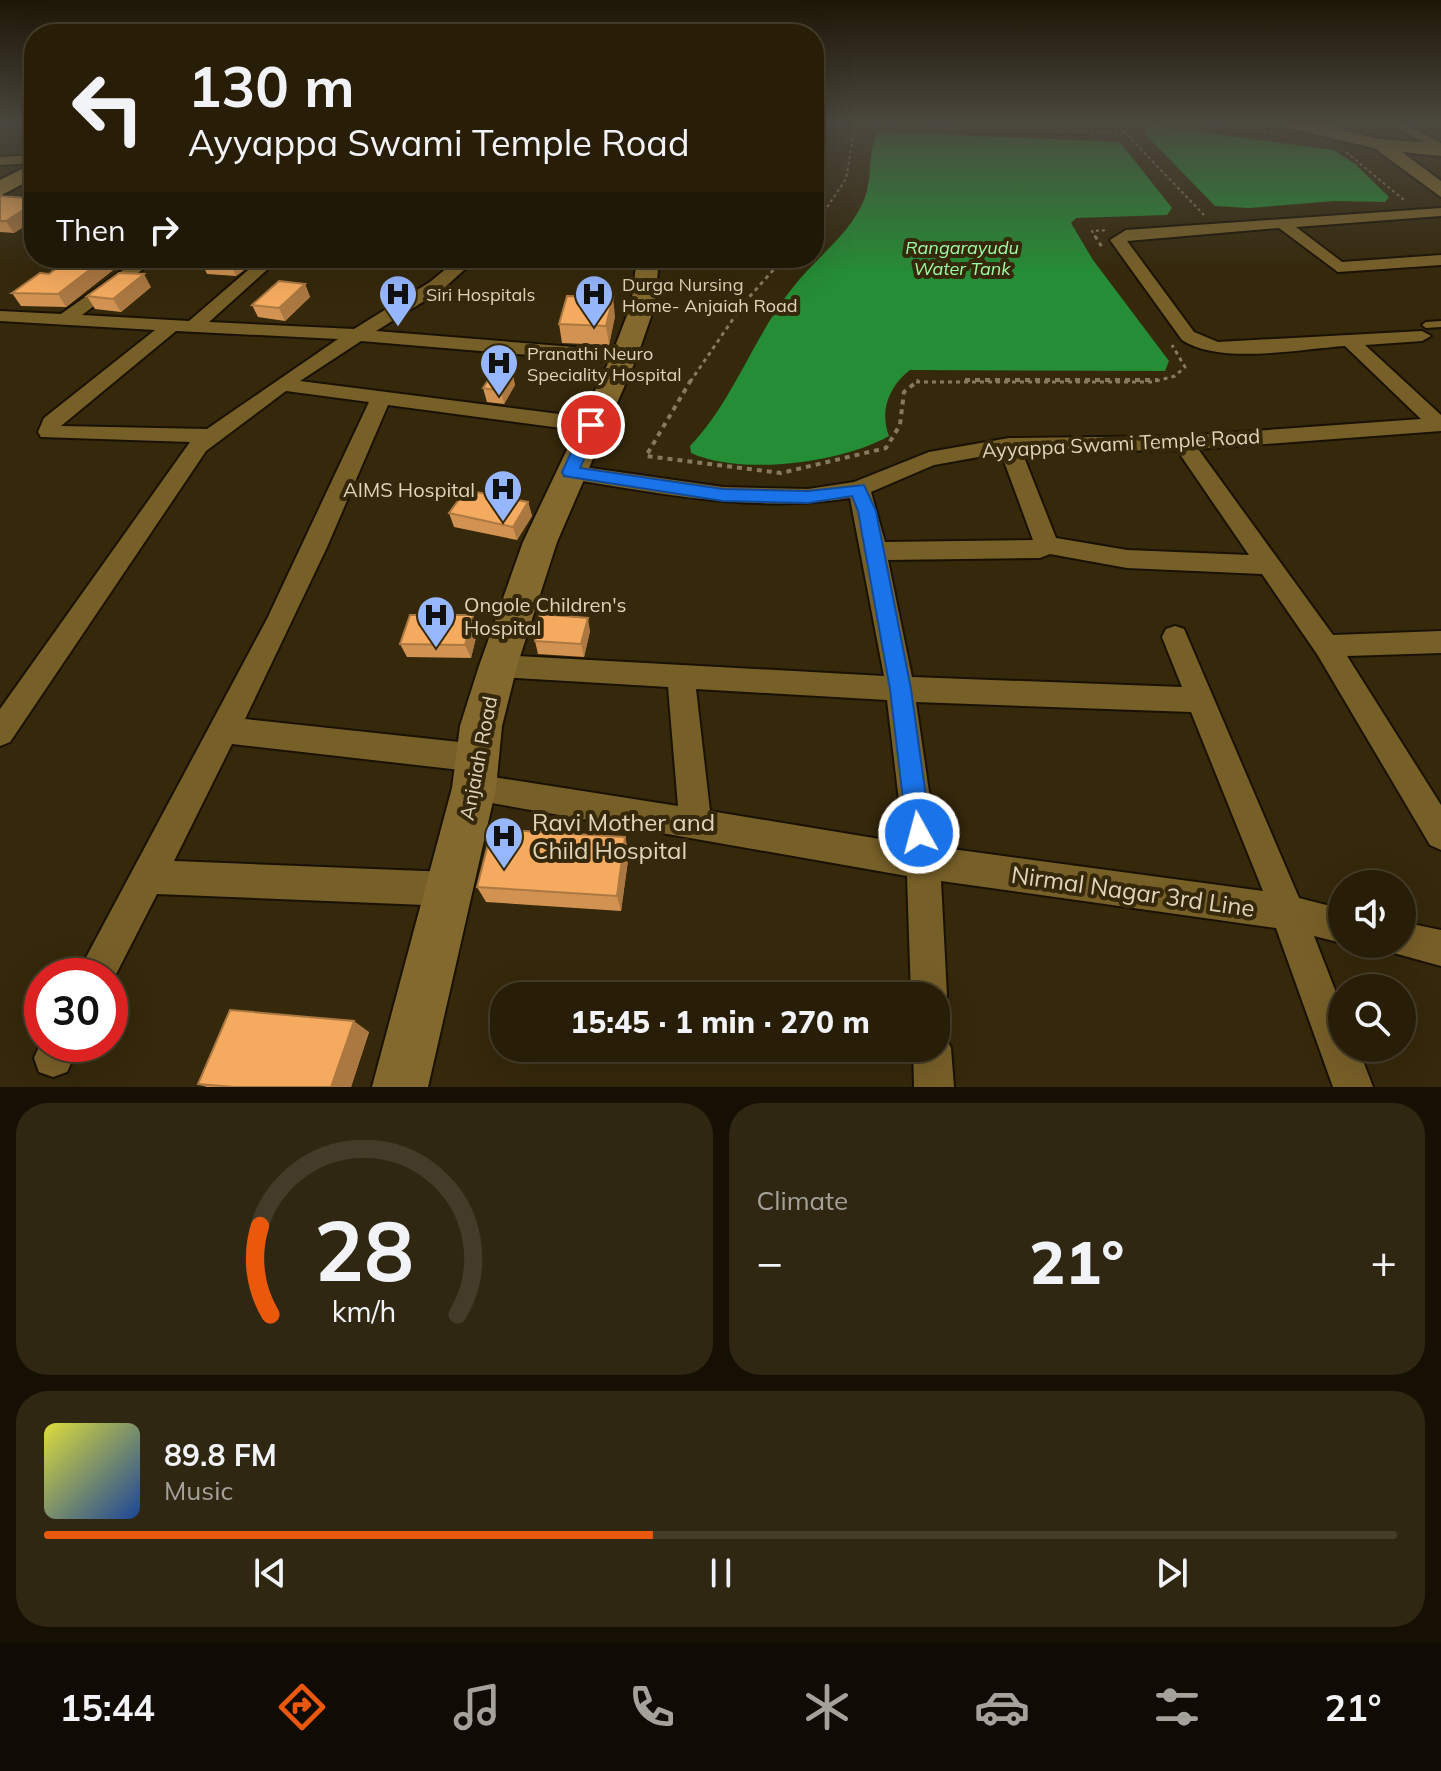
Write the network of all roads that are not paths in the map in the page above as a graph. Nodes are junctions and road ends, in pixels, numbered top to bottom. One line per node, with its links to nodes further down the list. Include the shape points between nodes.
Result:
1 (1417, 173): 2 (street)
2 (1441, 191)
3 (1441, 212): 4 (street)
4 (1285, 226): 5 (street, via 1338,267); 17 (street, via 1126,235 1118,240 1188,336 1201,345)
5 (1441, 260)
6 (136, 268): 11 (street)
7 (261, 268): 14 (street)
8 (457, 268): 16 (street)
9 (647, 268): 18 (street, Anjaiah Road, via 643,305)
10 (0, 316): 11 (street)
11 (64, 320): 13 (street)
12 (1441, 324): 15 (lane)
13 (172, 325): 14 (street); 23 (street, via 51,423 48,432)
14 (194, 326): 16 (street)
15 (1424, 330): 17 (street)
16 (358, 335): 18 (street); 19 (street)
17 (1349, 340): 22 (street)
18 (624, 357): 21 (street, Anjaiah Road)
19 (282, 385): 20 (street); 23 (street)
20 (380, 400): 21 (street); 38 (street, via 339,500)
21 (591, 425): 26 (street, Anjaiah Road)
22 (1437, 428): 24 (street, Ayyappa Swami Temple Road)
23 (209, 436): 39 (street, via 186,460)
24 (1183, 443): 25 (street, Ayyappa Swami Temple Road); 30 (street)
25 (1009, 445): 27 (street, Ayyappa Swami Temple Road, via 929,459); 28 (street)
26 (570, 472): 27 (street, Ayyappa Swami Temple Road, via 723,495 808,497); 34 (street, Anjaiah Road)
27 (858, 489): 29 (street)
28 (1047, 545): 29 (street, via 1027,550); 30 (street, via 1127,559)
29 (873, 551): 36 (street)
30 (1269, 565): 33 (street)
31 (1175, 637): 37 (street)
32 (1441, 642): 33 (street)
33 (1326, 646): 42 (street)
34 (498, 666): 35 (street); 40 (street, Anjaiah Road, via 481,726)
35 (681, 676): 36 (street); 41 (street)
36 (900, 689): 37 (street); 43 (street)
37 (1200, 700): 46 (street)
38 (223, 730): 40 (street, Nirmal Nagar 3rd Line); 44 (street)
39 (0, 733)
40 (476, 773): 41 (street, Nirmal Nagar 3rd Line); 45 (street, Anjaiah Road)
41 (695, 823): 43 (street, Nirmal Nagar 3rd Line)
42 (1441, 834)
43 (923, 862): 46 (street, Nirmal Nagar 3rd Line); 51 (street)
44 (147, 877): 45 (street); 50 (street)
45 (449, 889): 53 (street, Anjaiah Road)
46 (1288, 912): 47 (street, Nirmal Nagar 3rd Line); 55 (street)
47 (1328, 922)
48 (1416, 943): 49 (street)
49 (1441, 948)
50 (105, 958)
51 (928, 982)
52 (933, 1062): 54 (street)
53 (400, 1087)
54 (934, 1087)
55 (1353, 1087)

